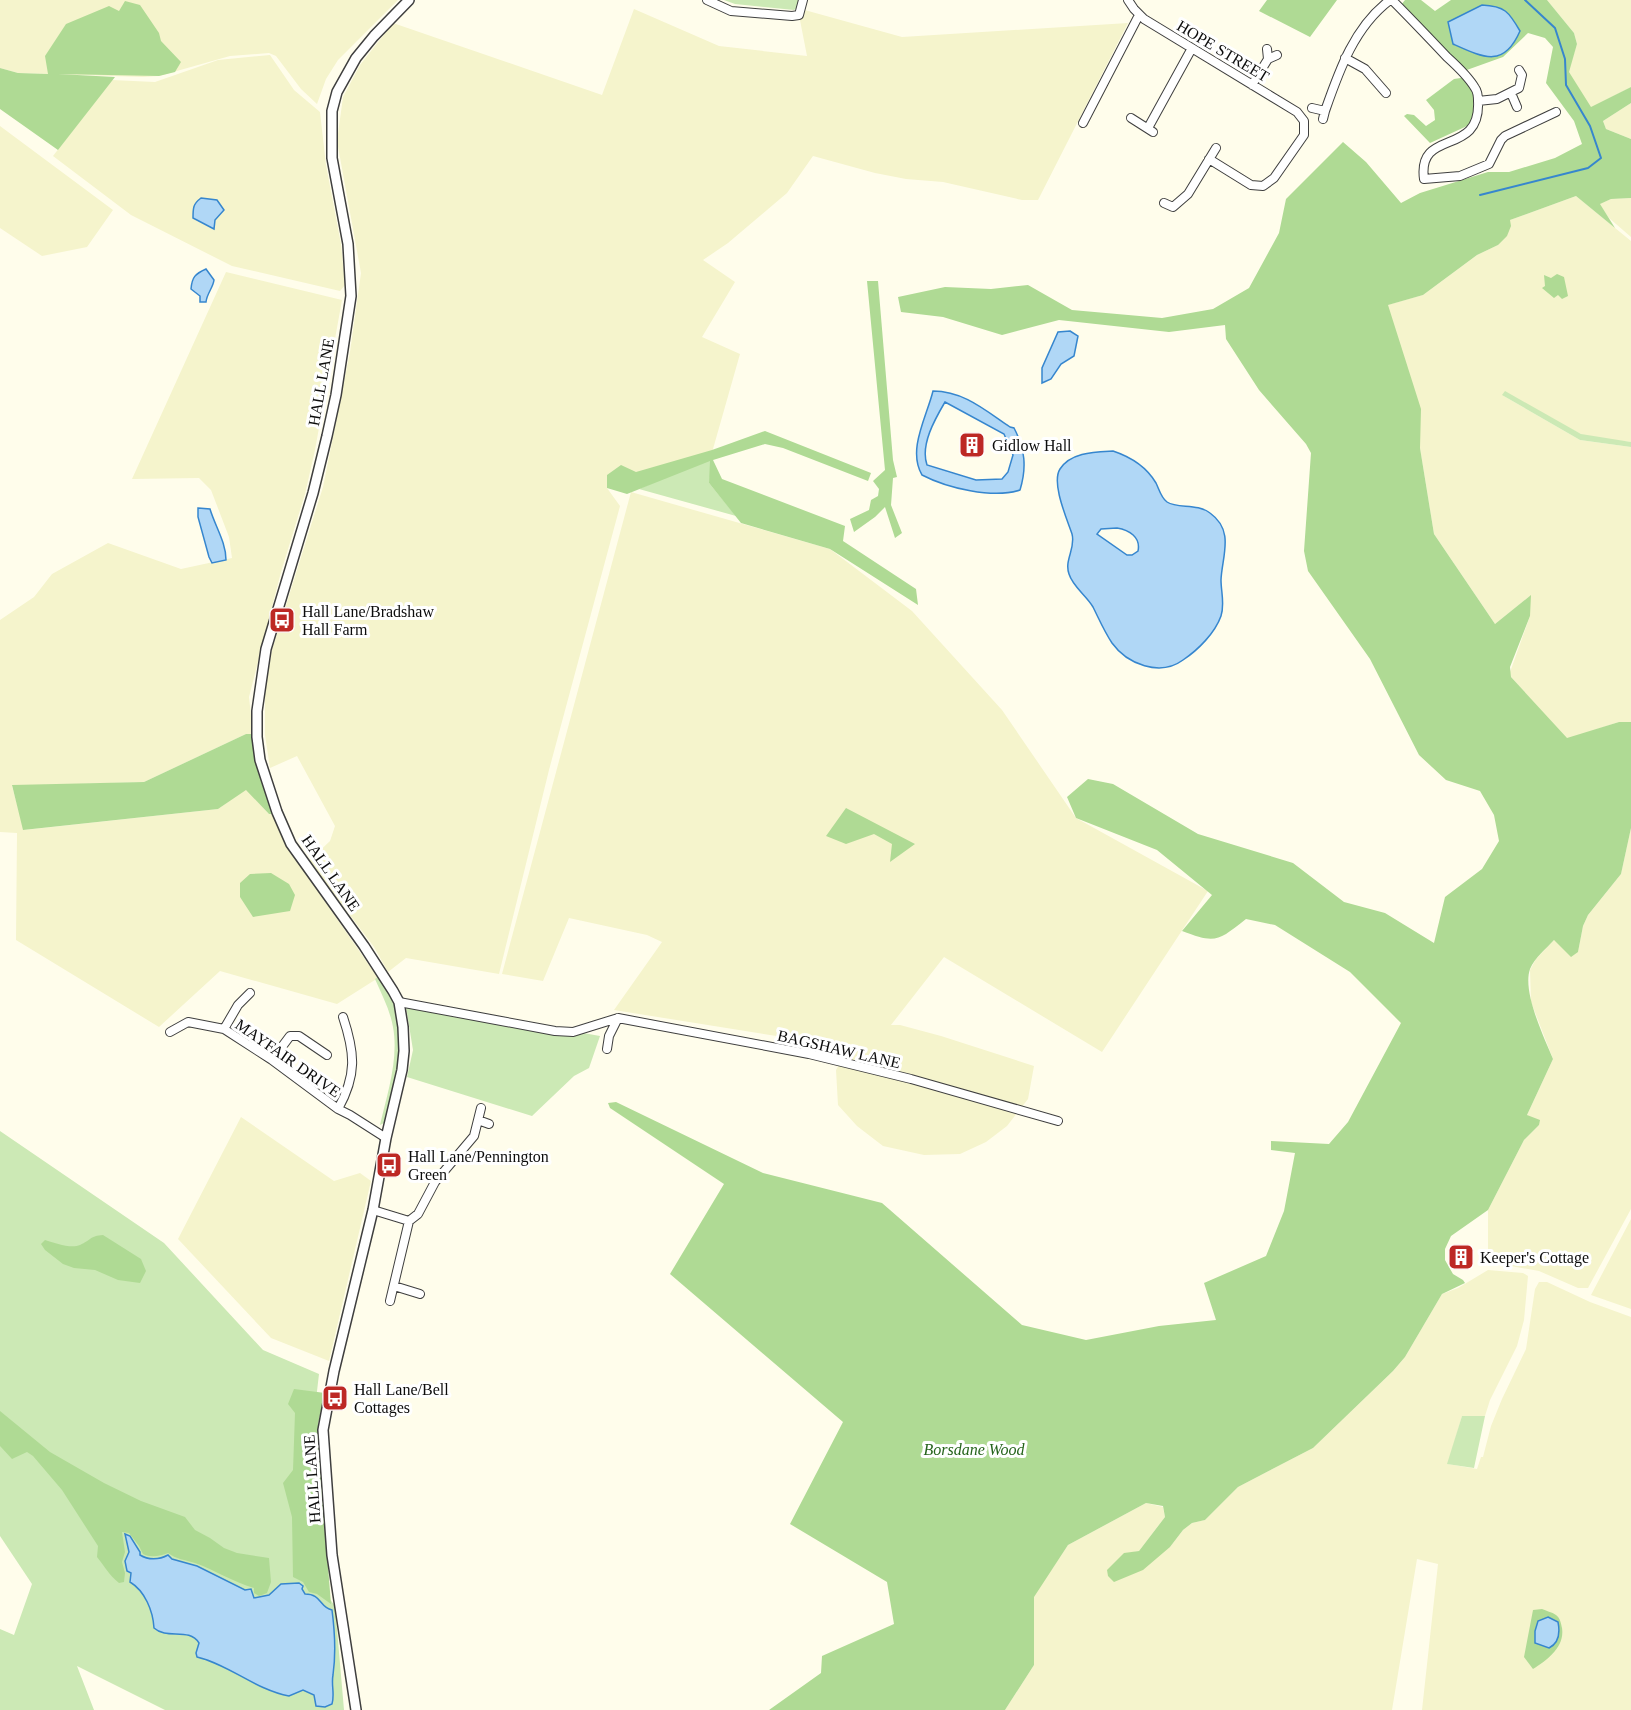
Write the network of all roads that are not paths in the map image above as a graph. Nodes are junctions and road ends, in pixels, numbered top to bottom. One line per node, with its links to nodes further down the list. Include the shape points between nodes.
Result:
1 (409, 0): 28 (street, HALL LANE, via 356,58 337,92 332,111 332,158 348,244 351,290 336,395 313,493 266,650 257,737 264,777 291,844)
2 (707, 0): 3 (street, via 731,11 792,16 799,15)
3 (803, 0)
4 (1128, 0): 6 (street, HOPE STREET)
5 (1391, 0): 10 (street, via 1372,17); 16 (street, via 1466,76)
6 (1139, 15): 7 (street, HOPE STREET); 21 (street)
7 (1192, 48): 13 (street, HOPE STREET); 20 (street, via 1150,130)
8 (1267, 49): 11 (street)
9 (1276, 55): 11 (street)
10 (1345, 58): 14 (street, via 1365,69); 18 (street, via 1324,115)
11 (1268, 59): 13 (street)
12 (1520, 70): 15 (street, via 1521,84)
13 (1252, 85): 23 (street, HOPE STREET, via 1297,112 1305,124 1304,135 1274,178 1263,186 1251,185)
14 (1387, 93)
15 (1511, 93): 16 (street); 17 (street)
16 (1478, 101): 19 (street, via 1473,128 1426,156 1424,179 1460,176 1489,164 1505,136)
17 (1517, 106)
18 (1312, 108)
19 (1556, 112)
20 (1131, 118)
21 (1083, 123)
22 (1216, 147): 23 (street)
23 (1209, 159): 25 (street, via 1188,194)
24 (1164, 203): 25 (street)
25 (1173, 207): 26 (street)
26 (1169, 215)
27 (250, 993): 31 (street)
28 (399, 1002): 30 (street, via 555,1031 573,1032); 41 (street, HALL LANE, via 404,1051)
29 (343, 1017): 37 (street, via 351,1042 353,1069)
30 (614, 1019): 33 (street); 39 (street, BAGSHAW LANE, via 809,1054)
31 (224, 1029): 32 (street, MAYFAIR DRIVE, via 188,1022); 35 (street, MAYFAIR DRIVE)
32 (170, 1032)
33 (607, 1049)
34 (327, 1055): 35 (street, via 299,1036 290,1036)
35 (272, 1060): 37 (street, MAYFAIR DRIVE)
36 (481, 1108): 38 (street)
37 (338, 1109): 41 (street, MAYFAIR DRIVE)
38 (478, 1120): 40 (street); 43 (street, via 474,1136 435,1182)
39 (1058, 1121)
40 (489, 1124)
41 (386, 1138): 42 (street, HALL LANE)
42 (373, 1210): 43 (street); 47 (street, HALL LANE, via 322,1430 332,1555)
43 (409, 1221): 44 (street)
44 (394, 1286): 45 (street); 46 (street)
45 (420, 1294)
46 (390, 1301)
47 (356, 1710)

